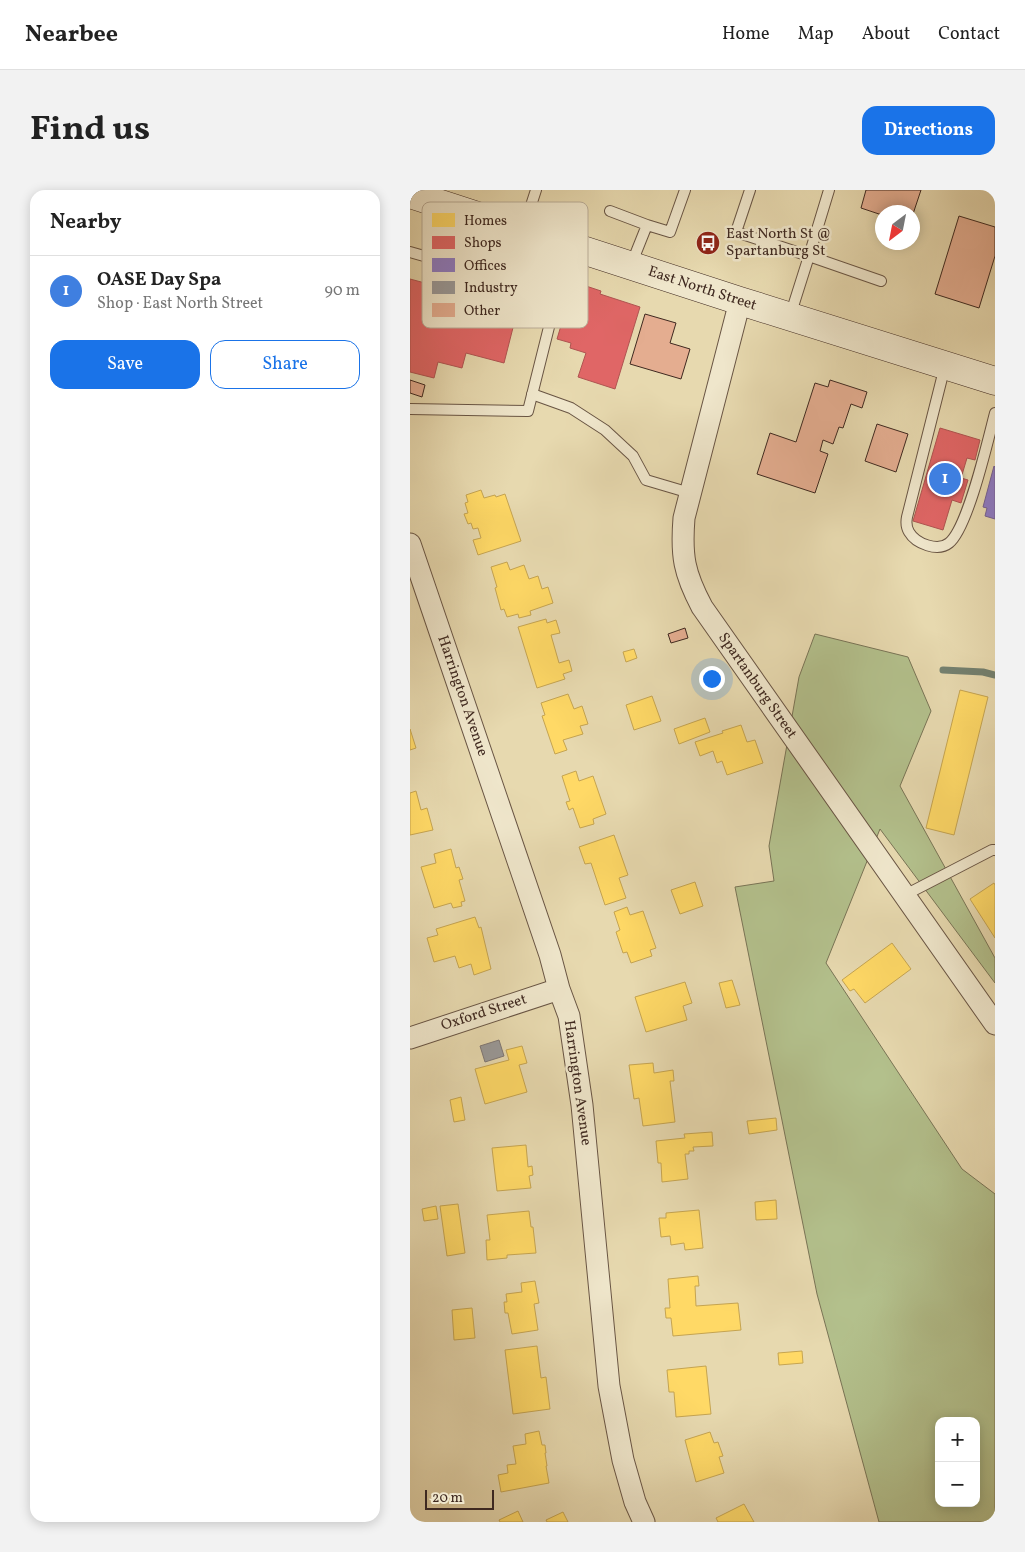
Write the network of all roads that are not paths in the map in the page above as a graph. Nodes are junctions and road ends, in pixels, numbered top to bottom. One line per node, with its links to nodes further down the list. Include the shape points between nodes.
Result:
1 (536, 190): 7 (lane)
2 (686, 190): 9 (lane, via 670,232)
3 (750, 190): 13 (lane, via 736,232)
4 (829, 190): 13 (lane)
5 (410, 194): 6 (main road, East North Street)
6 (442, 202)
7 (530, 202)
8 (610, 211): 9 (lane)
9 (647, 225): 14 (lane)
10 (410, 252): 12 (lane)
11 (588, 252): 14 (main road, East North Street)
12 (422, 256)
13 (809, 256): 15 (lane); 17 (lane)
14 (631, 266): 16 (main road, East North Street)
15 (881, 281)
16 (740, 301): 17 (main road, East North Street); 24 (street, Spartanburg Street)
17 (789, 317): 19 (main road, East North Street)
18 (548, 328): 21 (lane)
19 (945, 365): 20 (main road, East North Street); 23 (lane, via 906,523 909,532 918,540 936,548 943,547 959,531 977,481)
20 (995, 381)
21 (532, 394): 22 (lane, via 528,411); 24 (lane, via 571,408 605,430 633,456 646,480)
22 (410, 409)
23 (995, 413)
24 (690, 493): 27 (street, Spartanburg Street, via 682,538 690,585)
25 (410, 544): 28 (street, Harrington Avenue)
26 (995, 850): 27 (lane)
27 (904, 895): 29 (street, Spartanburg Street)
28 (559, 989): 30 (street, Oxford Street); 31 (street, Harrington Avenue, via 569,1016 582,1105 609,1386 623,1460)
29 (995, 1024)
30 (410, 1038)
31 (644, 1522)

